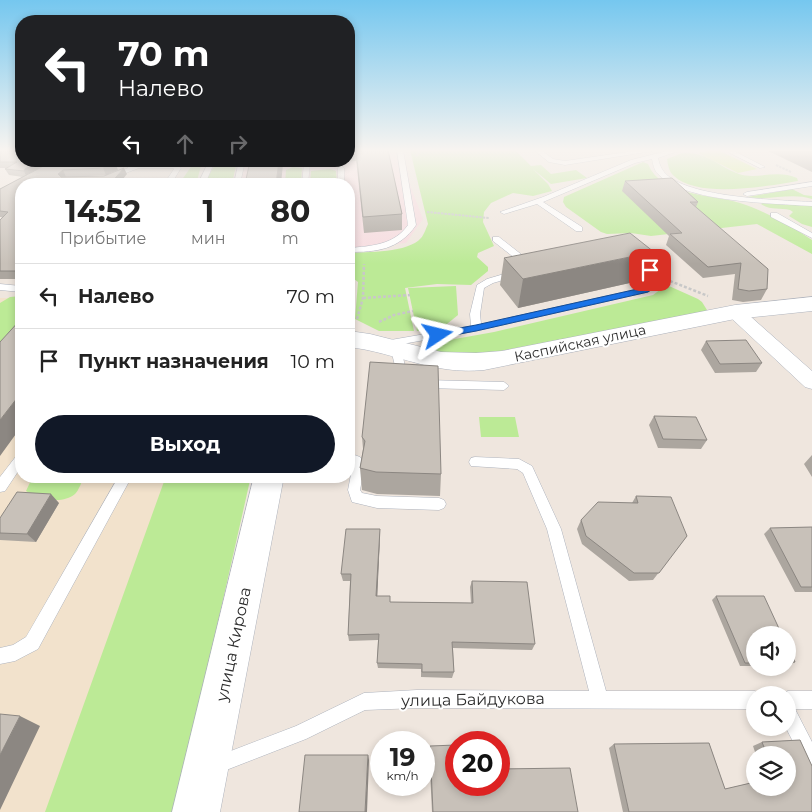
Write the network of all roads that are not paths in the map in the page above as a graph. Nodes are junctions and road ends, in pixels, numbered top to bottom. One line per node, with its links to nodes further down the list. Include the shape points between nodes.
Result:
1 (406, 188): 14 (lane, via 412,226 407,235 400,240)
2 (573, 188): 6 (lane)
3 (688, 188): 5 (lane)
4 (785, 188): 5 (lane)
5 (736, 198): 7 (lane); 8 (lane)
6 (538, 202): 9 (lane); 11 (lane)
7 (812, 204)
8 (755, 206)
9 (504, 212)
10 (774, 215): 12 (lane)
11 (579, 229)
12 (812, 236)
13 (496, 239): 20 (lane, via 533,268 480,287)
14 (355, 250)
15 (626, 252): 20 (lane, via 641,261 654,276 654,284 645,290)
16 (0, 287): 17 (lane)
17 (15, 288)
18 (812, 304): 19 (street, Каспийская улица)
19 (735, 312): 22 (street, Каспийская улица, via 469,363 432,360); 23 (street)
20 (476, 328): 22 (lane)
21 (355, 340): 22 (street, Каспийская улица)
22 (388, 347): 24 (lane, via 403,379 409,383)
23 (812, 382)
24 (504, 386)
25 (355, 460): 31 (lane, via 359,463 354,490 358,498 376,502)
26 (474, 462): 33 (lane, via 519,464 528,470 554,530)
27 (15, 466): 30 (lane)
28 (122, 483): 32 (lane, via 32,643 15,653)
29 (267, 483): 39 (street, улица Кирова)
30 (0, 487)
31 (440, 504)
32 (0, 656)
33 (599, 698): 34 (lane, улица Байдукова); 39 (lane, улица Байдукова, via 417,698 364,702 300,733)
34 (746, 700)
35 (796, 700): 36 (lane)
36 (812, 700)
37 (796, 729): 38 (lane)
38 (812, 762)
39 (205, 769): 40 (street, улица Кирова)
40 (196, 812)

